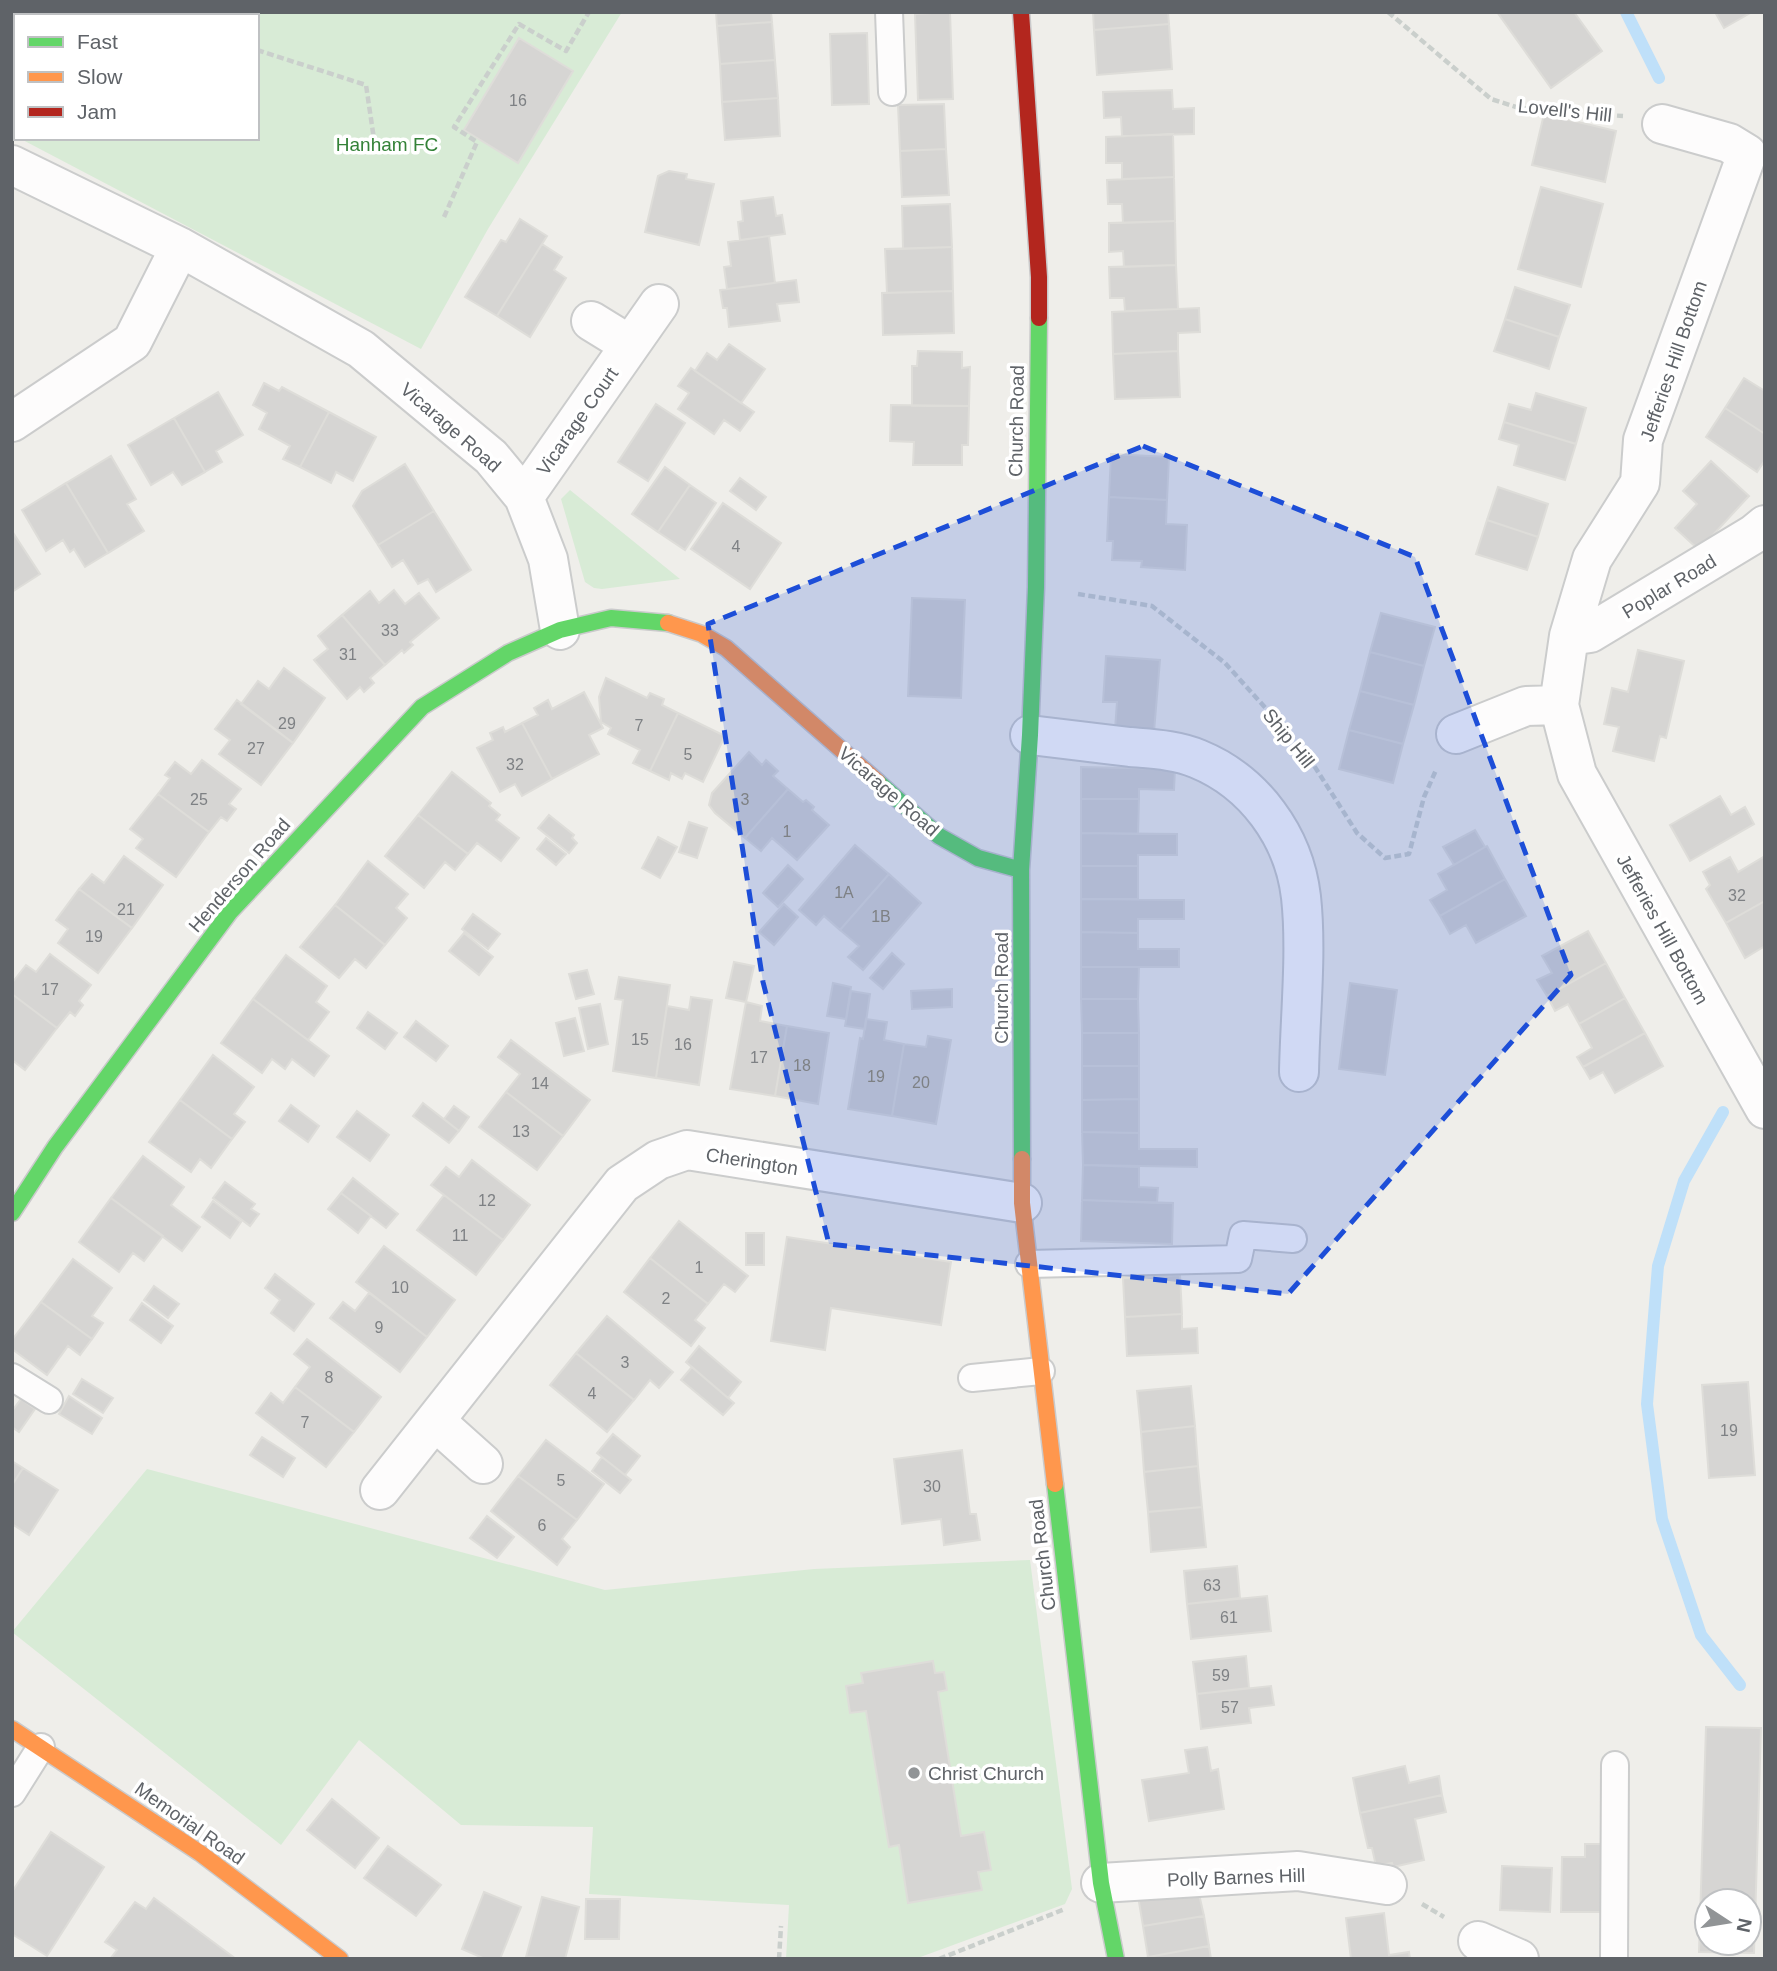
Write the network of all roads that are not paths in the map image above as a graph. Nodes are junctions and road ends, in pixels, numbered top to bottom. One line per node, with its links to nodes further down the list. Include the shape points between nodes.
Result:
1 (889, 12): 3 (lane)
2 (1021, 12): 17 (street, Church Road, via 1039,276)
3 (892, 92)
4 (1662, 124): 14 (street, Jefferies Hill Bottom, via 1729,143 1747,154 1643,440 1640,484 1592,559)
5 (12, 165): 6 (street, Vicarage Road)
6 (180, 247): 10 (street, via 132,342); 11 (street, Vicarage Road, via 361,349 491,457)
7 (659, 304): 9 (street, Vicarage Court)
8 (591, 321): 9 (street)
9 (630, 345): 11 (street, Vicarage Court)
10 (12, 422)
11 (524, 497): 13 (street, Vicarage Road, via 548,559)
12 (1765, 525): 14 (street, Poplar Road, via 1590,633)
13 (560, 630): 18 (street, Vicarage Road, via 611,618 675,624 702,634 726,648 939,836 978,858); 22 (street, Henderson Road, via 508,653 422,707 230,912 55,1147)
14 (1569, 636): 15 (street, Jefferies Hill Bottom)
15 (1559, 705): 16 (street, via 1526,706); 20 (street, Jefferies Hill Bottom, via 1577,774)
16 (1456, 734)
17 (1030, 735): 18 (street, Church Road); 19 (street, via 1197,758 1244,787 1263,805 1278,828 1301,895)
18 (1021, 870): 21 (street, Church Road)
19 (1298, 1072)
20 (1765, 1109)
21 (1022, 1203): 24 (street, Church Road); 29 (street, Cherington, via 687,1150 658,1160 622,1184)
22 (12, 1213)
23 (1293, 1240): 24 (lane, via 1243,1235 1238,1259)
24 (1029, 1264): 25 (street, Church Road)
25 (1041, 1371): 27 (lane); 37 (street, Church Road)
26 (12, 1377): 28 (lane)
27 (972, 1378)
28 (49, 1400)
29 (435, 1421): 30 (street); 31 (street, Cherington)
30 (483, 1464)
31 (380, 1490)
32 (12, 1729): 33 (street, Memorial Road)
33 (41, 1747): 35 (lane); 39 (street, Memorial Road, via 201,1853)
34 (1615, 1765): 42 (lane)
35 (12, 1793)
36 (1387, 1885): 37 (street, Polly Barnes Hill, via 1298,1871)
37 (1102, 1889): 40 (street, Church Road)
38 (1478, 1941): 41 (street)
39 (340, 1959)
40 (1116, 1959)
41 (1518, 1959)
42 (1614, 1959)

